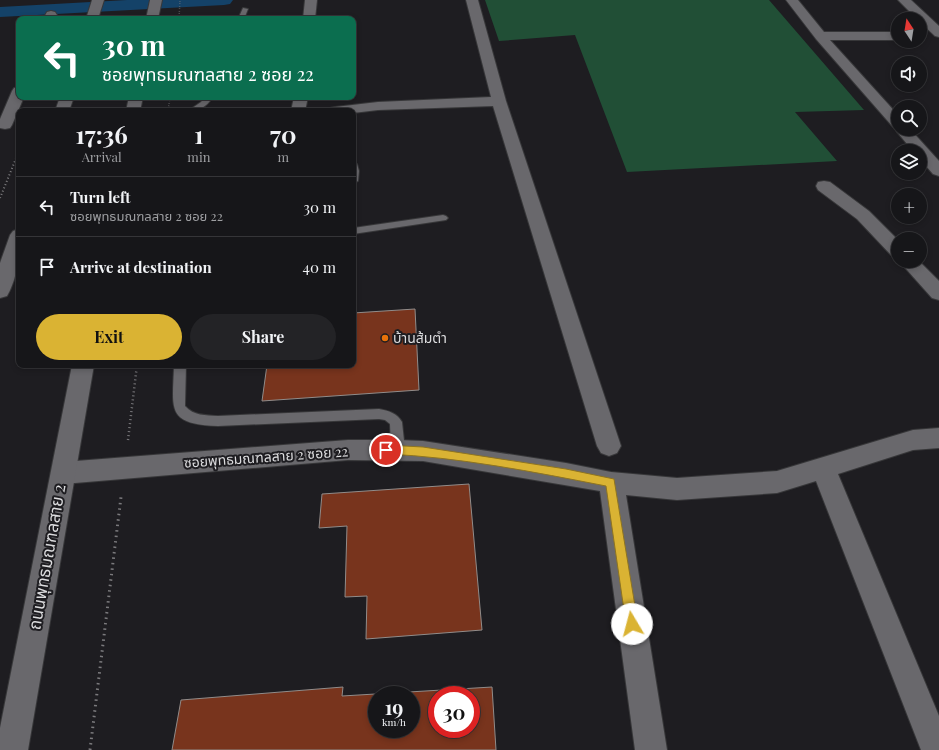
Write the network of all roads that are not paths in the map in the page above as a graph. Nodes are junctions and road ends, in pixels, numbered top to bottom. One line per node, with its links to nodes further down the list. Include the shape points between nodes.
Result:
1 (98, 0): 8 (street)
2 (156, 0): 9 (street)
3 (311, 0): 11 (street)
4 (472, 0): 18 (street)
5 (792, 0): 13 (street)
6 (904, 0): 12 (street)
7 (246, 8): 10 (lane)
8 (93, 16)
9 (153, 16)
10 (242, 16)
11 (309, 16)
12 (939, 34): 15 (street)
13 (820, 36): 14 (street); 21 (street)
14 (891, 36)
15 (927, 36)
16 (16, 98): 22 (street)
17 (207, 100): 19 (lane)
18 (499, 102): 20 (street); 36 (street)
19 (197, 108)
20 (356, 109)
21 (891, 116)
22 (5, 126)
23 (908, 136): 24 (street)
24 (939, 171)
25 (824, 186): 28 (street, via 863,215)
26 (442, 218): 27 (lane)
27 (356, 231)
28 (891, 244)
29 (16, 245): 31 (street)
30 (915, 268): 32 (street)
31 (0, 291)
32 (939, 293)
33 (82, 368): 39 (street, ถนนพุทธมณฑลสาย 2)
34 (180, 368): 37 (lane, via 179,407 184,414 197,420 379,414 389,416 396,422)
35 (939, 438): 38 (street, ซอยพุทธมณฑลสาย 2 ซอย 22, via 913,440)
36 (610, 446)
37 (398, 450): 39 (street, ซอยพุทธมณฑลสาย 2 ซอย 22, via 348,450); 40 (street, ซอยพุทธมณฑลสาย 2 ซอย 22, via 438,454)
38 (823, 468): 40 (street, ซอยพุทธมณฑลสาย 2 ซอย 22, via 776,482 677,489); 43 (street)
39 (63, 473): 41 (street, ถนนพุทธมณฑลสาย 2)
40 (611, 483): 42 (street)
41 (12, 750)
42 (650, 750)
43 (937, 750)

